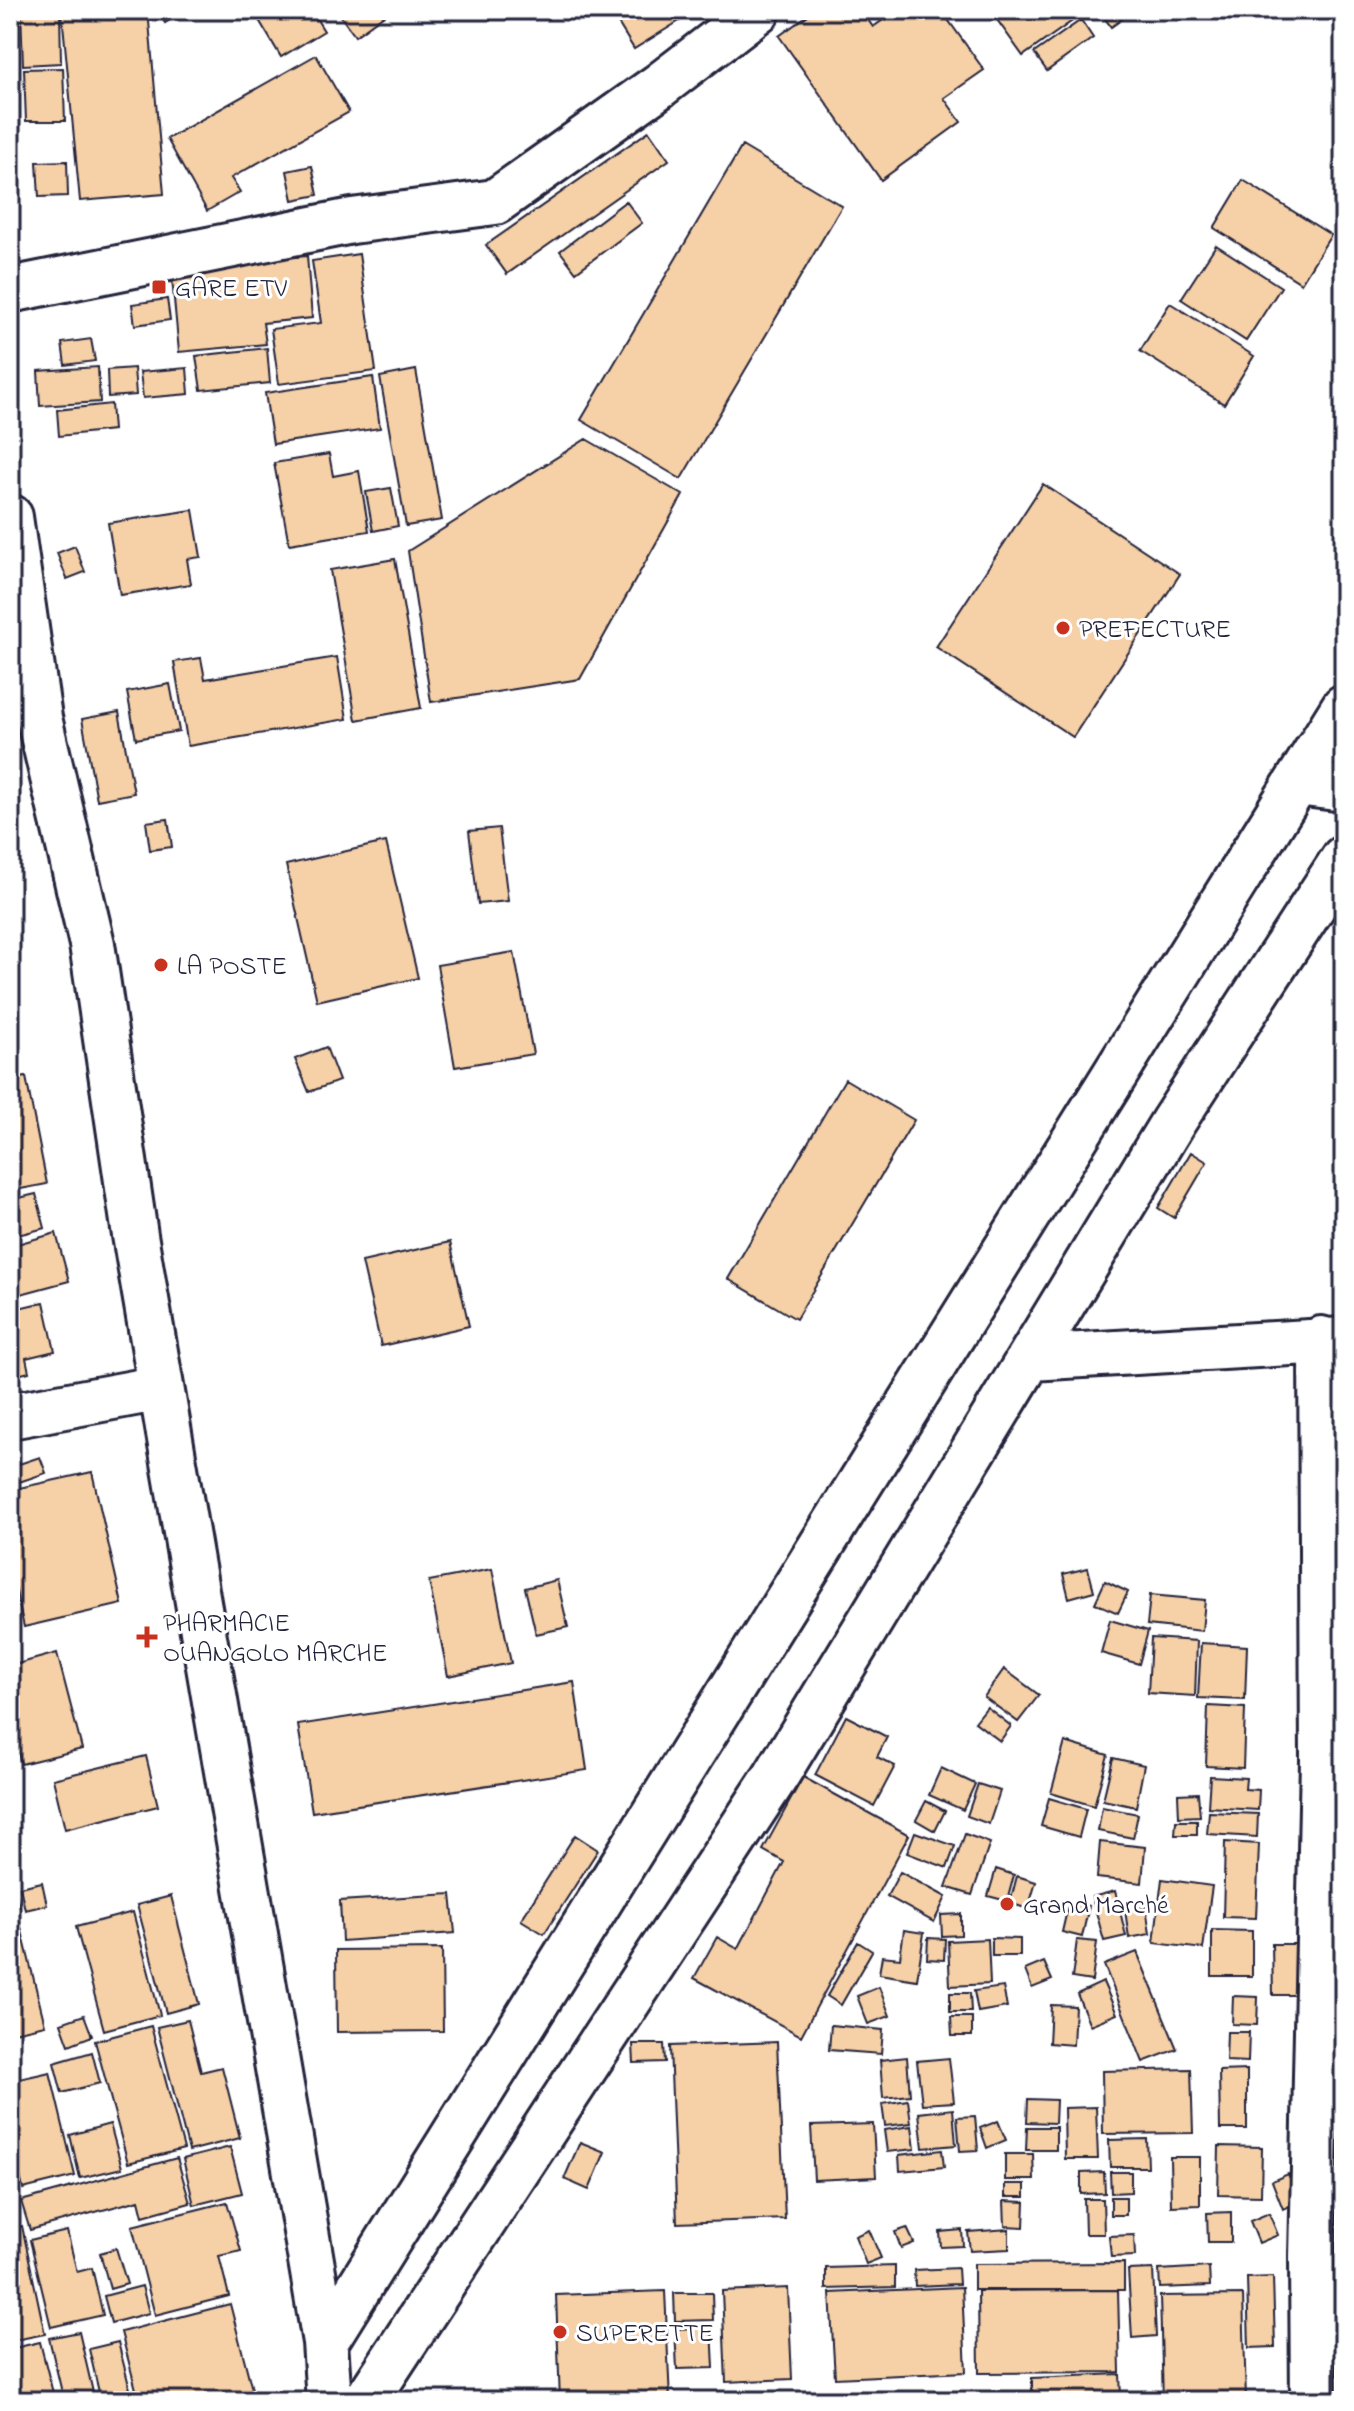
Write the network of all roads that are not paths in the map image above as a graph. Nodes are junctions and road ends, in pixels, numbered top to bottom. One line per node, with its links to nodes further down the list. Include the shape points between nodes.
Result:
1 (758, 10): 2 (street, via 495,202 352,221)
2 (10, 290)
3 (10, 517): 10 (street, via 39,718 92,944)
4 (1344, 707): 5 (street)
5 (1297, 783): 6 (street); 13 (street)
6 (1344, 789)
7 (1344, 858): 9 (street, via 1173,1122)
8 (1333, 1340): 9 (street); 12 (street, via 1323,1760)
9 (1030, 1358): 15 (street, via 776,1776)
10 (161, 1388): 11 (street); 13 (street)
11 (10, 1416)
12 (1328, 2257): 16 (street)
13 (325, 2342): 14 (street)
14 (329, 2401)
15 (366, 2401)
16 (1313, 2401)

